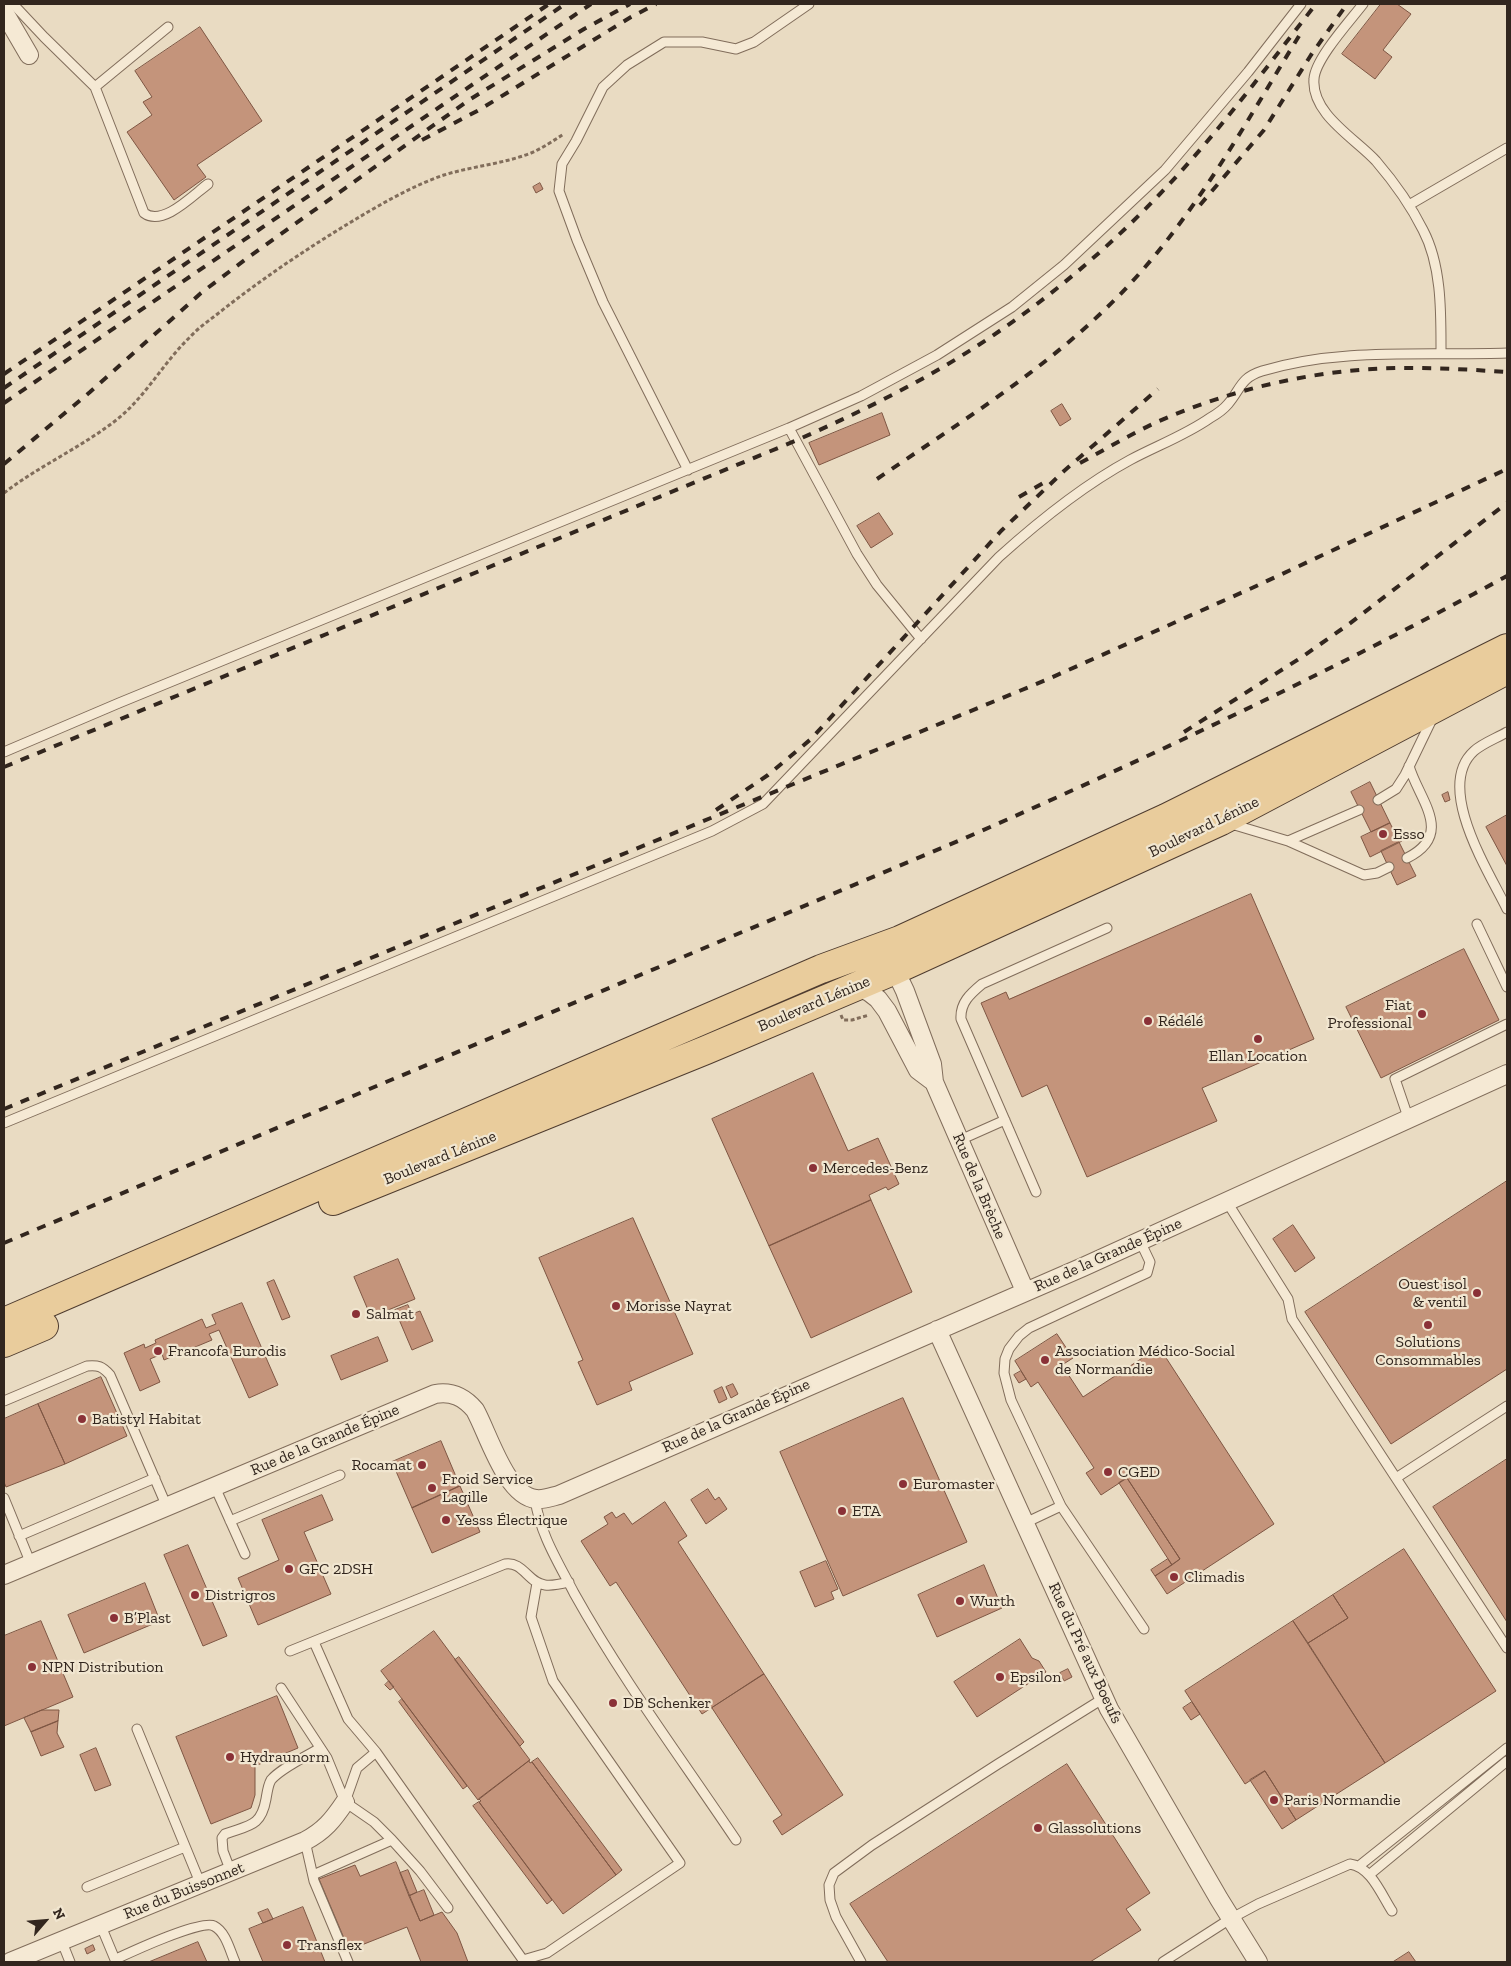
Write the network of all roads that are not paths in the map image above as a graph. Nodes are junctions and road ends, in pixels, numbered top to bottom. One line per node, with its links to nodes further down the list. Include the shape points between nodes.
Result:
1 (810, 4): 14 (lane, via 754,42 736,49 702,42 664,42 627,65 603,87 562,164 559,191 577,240 603,302)
2 (1301, 4): 13 (lane, via 1165,170 1064,265 1012,307 937,355 861,396)
3 (1363, 4): 10 (lane, via 1316,69 1315,92 1328,115 1376,161)
4 (7, 15): 6 (street); 7 (lane, via 44,37)
5 (168, 27): 7 (lane)
6 (29, 55)
7 (95, 87): 9 (lane, via 144,213 157,218 168,214)
8 (1507, 148): 10 (lane)
9 (208, 184)
10 (1409, 205): 11 (lane, via 1427,238 1434,264)
11 (1441, 353): 12 (lane); 15 (lane, via 1326,358 1280,366 1246,378 1229,403 1208,420 1129,461 1027,532)
12 (1507, 353)
13 (789, 428): 14 (lane); 15 (lane, via 857,554)
14 (688, 470): 20 (lane)
15 (921, 639): 40 (lane, via 764,804 746,814 712,831)
16 (1507, 648): 31 (main road, Boulevard Lénine, via 1166,818)
17 (1507, 670): 18 (main road, Boulevard Lénine)
18 (1436, 709): 21 (lane); 24 (main road, Boulevard Lénine)
19 (1507, 732): 28 (lane, via 1474,751 1467,759 1461,773 1461,794 1468,830)
20 (4, 752)
21 (1409, 766): 22 (lane, via 1396,790); 26 (lane, via 1430,816 1432,831 1420,850)
22 (1378, 800)
23 (1360, 810): 25 (lane)
24 (1221, 821): 25 (lane); 33 (main road, Boulevard Lénine)
25 (1288, 841): 27 (lane, via 1364,875)
26 (1408, 858)
27 (1389, 867)
28 (1507, 909)
29 (1477, 924): 34 (lane)
30 (1107, 928): 38 (lane, via 982,984 963,1004 960,1019)
31 (900, 940): 32 (main road, Boulevard Lénine); 33 (street, Boulevard Lénine, via 887,953)
32 (855, 956): 33 (street, Boulevard Lénine, via 873,957); 46 (main road, Boulevard Lénine)
33 (878, 979): 37 (street, Rue de la Brèche, via 886,1011 918,1070); 37 (street, Rue de la Brèche, via 905,991 932,1064); 48 (main road, Boulevard Lénine, via 353,1192)
34 (1507, 987)
35 (1507, 1024): 39 (lane, via 1395,1079)
36 (1507, 1074): 39 (street, Rue de la Grande Épine)
37 (934, 1082): 41 (street, Rue de la Brèche)
38 (1005, 1120): 41 (lane); 42 (lane)
39 (1409, 1120): 43 (street, Rue de la Grande Épine)
40 (4, 1123)
41 (960, 1140): 45 (street, Rue de la Brèche)
42 (1036, 1192)
43 (1228, 1202): 44 (street, Rue de la Grande Épine); 53 (lane, via 1288,1299 1292,1320)
44 (1140, 1241): 45 (street, Rue de la Grande Épine); 57 (lane, via 1150,1262 1147,1273 1029,1328 1019,1336 1004,1359 1011,1400)
45 (1025, 1291): 47 (street, Rue de la Grande Épine)
46 (4, 1322)
47 (938, 1330): 56 (street, Rue de la Grande Épine, via 558,1494); 60 (street, Rue du Pré aux Boeufs)
48 (4, 1343)
49 (4, 1401): 52 (lane, via 87,1366 98,1365 110,1375)
50 (1507, 1406): 53 (lane)
51 (340, 1475): 59 (lane)
52 (155, 1478): 58 (lane); 61 (lane)
53 (1396, 1478): 69 (lane)
54 (215, 1487): 56 (street, Rue de la Grande Épine, via 446,1392 467,1401 475,1410 509,1479 517,1490); 58 (street, Rue de la Grande Épine); 59 (lane)
55 (4, 1498): 61 (lane)
56 (535, 1499): 65 (lane, via 540,1524)
57 (1061, 1506): 60 (lane); 67 (lane)
58 (167, 1507): 63 (street, Rue de la Grande Épine)
59 (230, 1521): 62 (lane)
60 (1025, 1523): 72 (street, Rue du Pré aux Boeufs)
61 (19, 1536): 63 (lane)
62 (245, 1554)
63 (31, 1564): 64 (street, Rue de la Grande Épine)
64 (4, 1575)
65 (569, 1582): 66 (lane, via 544,1586); 80 (lane, via 599,1636)
66 (537, 1583): 68 (lane, via 516,1565 505,1564); 76 (lane, via 531,1618 553,1681 680,1863 546,1953 523,1960)
67 (1144, 1629)
68 (314, 1642): 70 (lane); 76 (lane, via 348,1719)
69 (1507, 1648)
70 (290, 1651)
71 (281, 1688): 74 (lane)
72 (1104, 1698): 91 (street, Rue du Pré aux Boeufs); 99 (lane, via 872,1845 834,1873 829,1885 830,1900)
73 (137, 1729): 82 (lane)
74 (320, 1748): 78 (lane); 84 (lane, via 271,1781 259,1820 222,1838)
75 (1507, 1748): 83 (lane)
76 (376, 1752): 78 (lane, via 357,1768)
77 (1507, 1761): 86 (lane)
78 (345, 1802): 79 (lane, via 374,1822); 81 (street, Rue du Buissonnet, via 321,1832)
79 (392, 1840): 85 (lane); 89 (lane)
80 (736, 1840)
81 (304, 1841): 84 (street, Rue du Buissonnet); 85 (lane)
82 (185, 1847): 87 (lane); 88 (lane)
83 (1359, 1866): 86 (lane); 91 (lane, via 1350,1864)
84 (231, 1872): 87 (street, Rue du Buissonnet)
85 (313, 1875): 98 (lane)
86 (1369, 1875): 90 (lane)
87 (201, 1885): 92 (street, Rue du Buissonnet)
88 (87, 1887)
89 (448, 1908)
90 (1392, 1910)
91 (1230, 1919): 100 (lane); 101 (street, Rue du Pré aux Boeufs)
92 (101, 1926): 93 (street, Rue du Buissonnet); 94 (lane)
93 (62, 1942): 95 (street, Rue du Buissonnet); 96 (lane)
94 (116, 1960): 97 (lane, via 174,1934 209,1924 226,1941)
95 (10, 1962)
96 (70, 1962)
97 (235, 1962)
98 (348, 1962)
99 (861, 1962)
100 (1163, 1962)
101 (1258, 1962)

